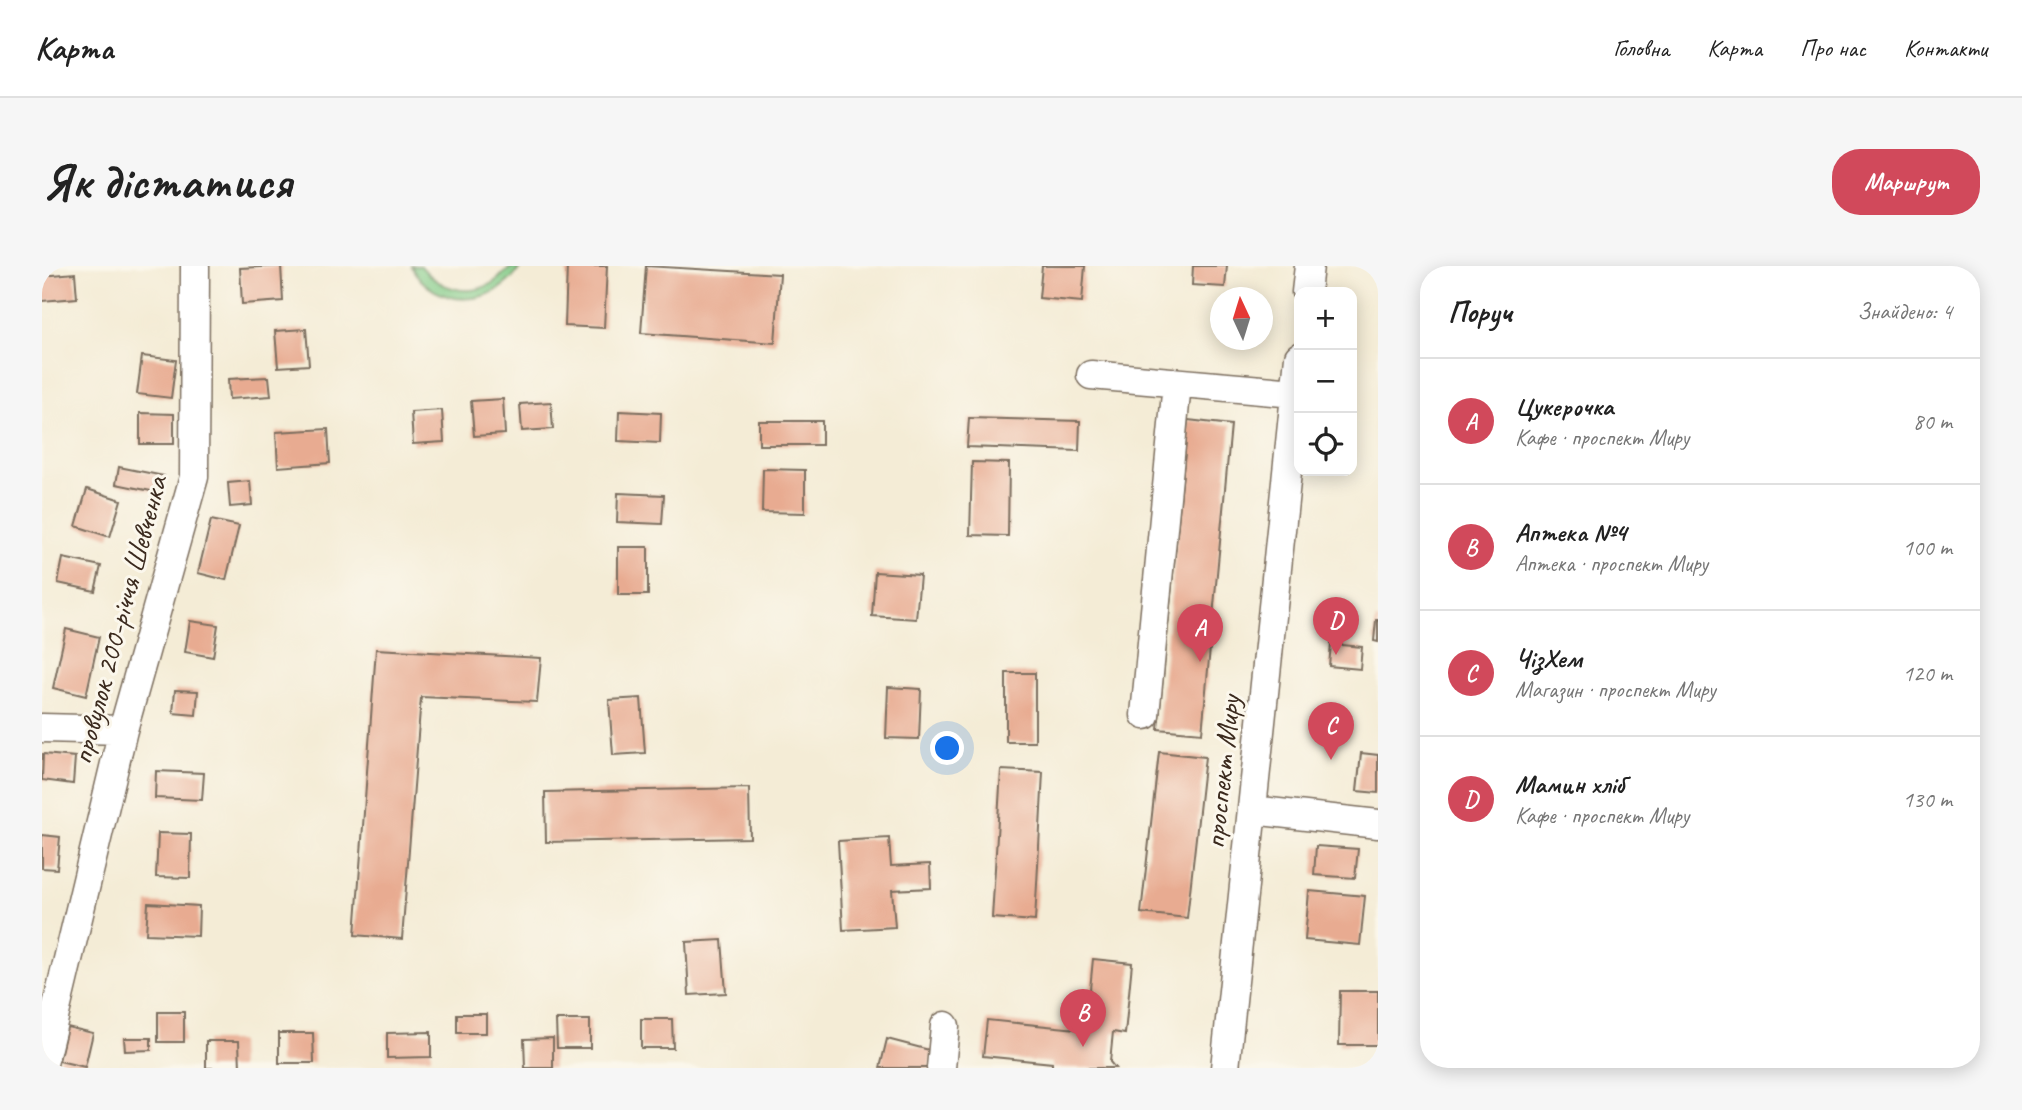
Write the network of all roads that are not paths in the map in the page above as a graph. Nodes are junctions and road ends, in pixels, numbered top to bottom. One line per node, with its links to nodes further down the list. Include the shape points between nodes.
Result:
1 (195, 266): 10 (street, провулок 200-річчя Шевченка, via 194,477)
2 (1309, 266): 3 (street)
3 (1307, 287)
4 (1091, 375): 5 (street)
5 (1177, 383): 6 (street); 8 (street)
6 (1294, 393)
7 (1294, 412): 11 (street, проспект Миру)
8 (1145, 715)
9 (42, 728): 10 (street)
10 (123, 730): 14 (street, провулок 200-річчя Шевченка)
11 (1252, 810): 12 (street); 16 (street, проспект Миру)
12 (1378, 824)
13 (945, 1026): 15 (street)
14 (42, 1068)
15 (941, 1068)
16 (1225, 1068)

